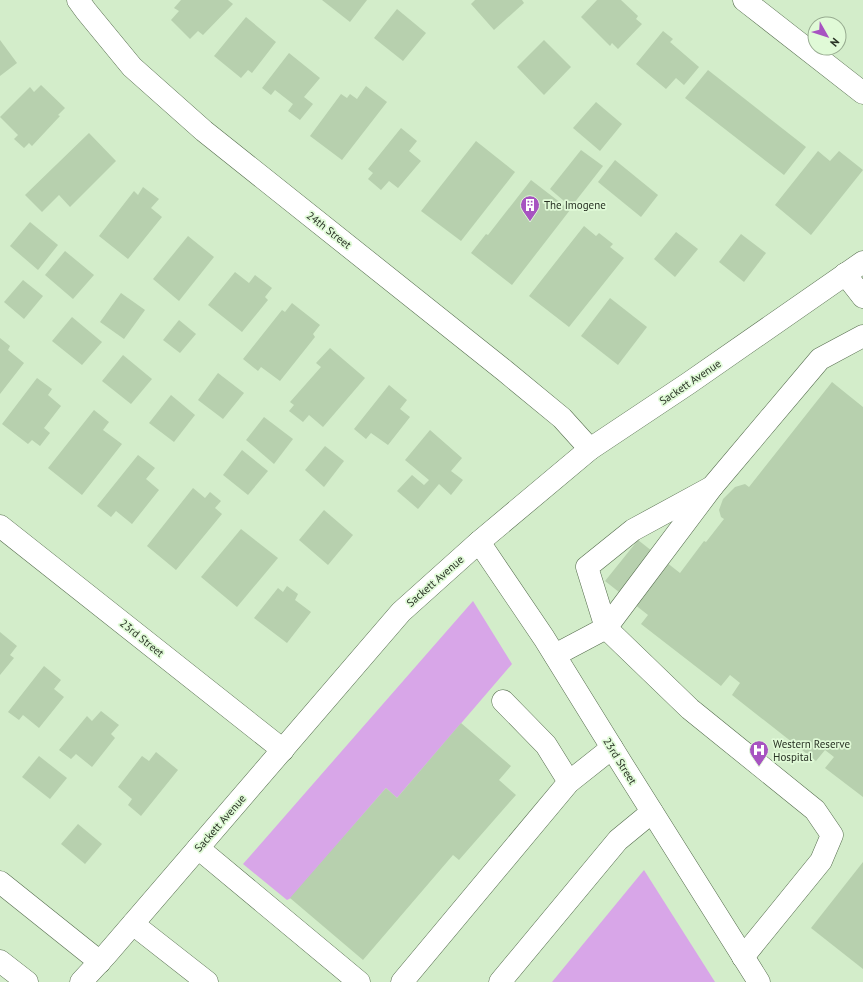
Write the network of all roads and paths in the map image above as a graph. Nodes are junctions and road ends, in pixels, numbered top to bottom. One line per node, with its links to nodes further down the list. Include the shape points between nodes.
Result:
1 (78, 0): 8 (street, 24th Street, via 132,67 204,131 505,370 562,418)
2 (744, 0): 3 (street)
3 (863, 93)
4 (863, 262): 5 (street, Sackett Avenue)
5 (845, 274): 6 (street); 8 (street, Sackett Avenue)
6 (863, 297)
7 (863, 336): 9 (street, via 820,359)
8 (590, 449): 11 (street, Sackett Avenue)
9 (712, 487): 12 (street); 12 (street, via 633,530 588,567)
10 (0, 526): 16 (street, 23rd Street)
11 (479, 542): 13 (street, 23rd Street); 16 (street, Sackett Avenue, via 401,612)
12 (606, 628): 13 (street); 22 (street, via 690,709 815,810 832,835 821,862)
13 (555, 655): 15 (street, 23rd Street)
14 (503, 701): 17 (street, via 546,746)
15 (612, 748): 17 (street); 18 (street, 23rd Street)
16 (283, 750): 19 (street, Sackett Avenue)
17 (569, 782): 29 (street)
18 (652, 812): 22 (street, 23rd Street); 30 (street, via 618,840)
19 (198, 848): 21 (street, Sackett Avenue); 28 (street)
20 (0, 882): 23 (street)
21 (132, 924): 23 (street, Sackett Avenue); 27 (street)
22 (743, 957): 31 (street, 23rd Street)
23 (100, 962): 26 (street, Sackett Avenue)
24 (2, 967): 25 (street)
25 (27, 982)
26 (81, 982)
27 (208, 982)
28 (359, 982)
29 (402, 982)
30 (500, 982)
31 (759, 982)

